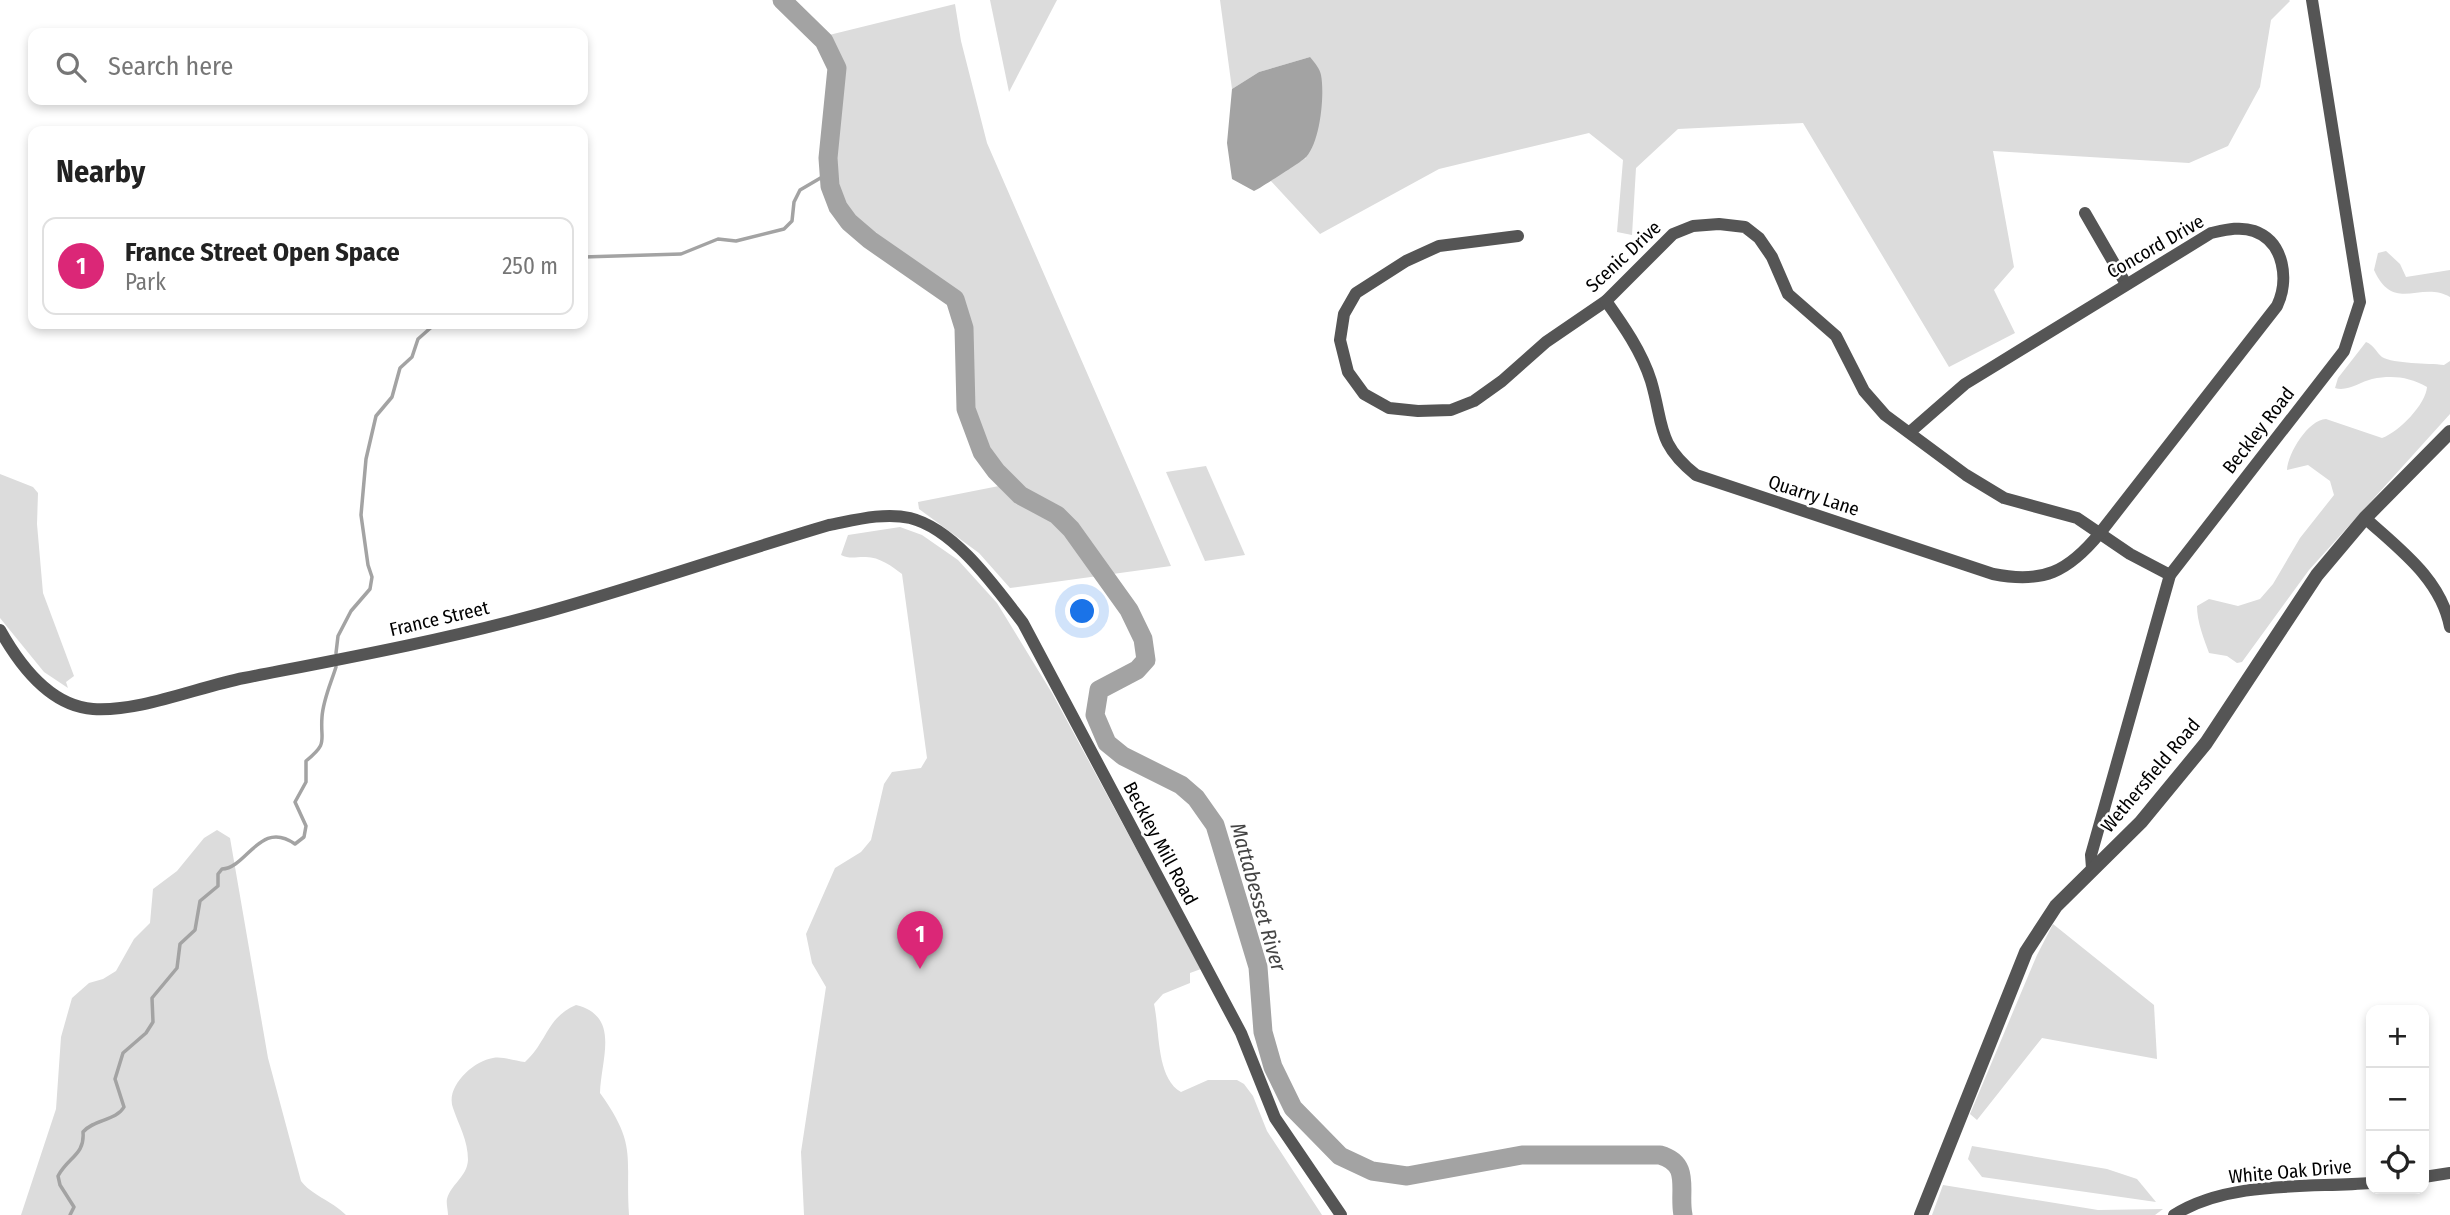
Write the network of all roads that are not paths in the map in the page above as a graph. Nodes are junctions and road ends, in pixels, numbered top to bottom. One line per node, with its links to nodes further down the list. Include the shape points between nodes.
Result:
1 (2312, 0): 11 (street, Beckley Road, via 2360,302 2344,351)
2 (2085, 213): 4 (street)
3 (1518, 236): 5 (street, Scenic Drive, via 1439,246 1356,293 1344,314 1339,340 1348,372 1364,394 1389,408 1451,410 1474,401 1546,342)
4 (2126, 284): 6 (street, Concord Drive, via 1965,384); 10 (street, Concord Drive, via 2211,233 2232,228 2260,234 2273,246 2285,275 2277,306)
5 (1606, 301): 6 (street, Scenic Drive, via 1673,234 1693,226 1745,227 1759,237 1772,257 1788,294 1836,337 1875,405); 10 (street, Quarry Lane, via 1642,361 1667,444 1676,459 1696,475 2014,578 2033,578 2068,565)
6 (1910, 432): 10 (street, Scenic Drive, via 2004,498 2077,518)
7 (2450, 432): 8 (street, Wethersfield Road)
8 (2365, 518): 12 (street, via 2423,570 2447,611); 14 (street, Wethersfield Road, via 2317,575 2206,743 2141,822)
9 (911, 519): 13 (street, France Street, via 869,518 829,525 536,615 126,706 93,709 62,700 41,684); 18 (street, Beckley Mill Road, via 936,531 982,569 1023,623 1241,1033 1275,1118)
10 (2100, 533): 11 (street, Scenic Drive)
11 (2170, 575): 14 (street, Beckley Road, via 2091,855)
12 (2450, 627)
13 (0, 630)
14 (2092, 868): 19 (street, Wethersfield Road, via 2056,906 2026,952)
15 (2450, 1173): 16 (street)
16 (2429, 1176)
17 (2366, 1183): 20 (street, White Oak Drive, via 2232,1194)
18 (1340, 1215)
19 (1921, 1215)
20 (2174, 1215)

